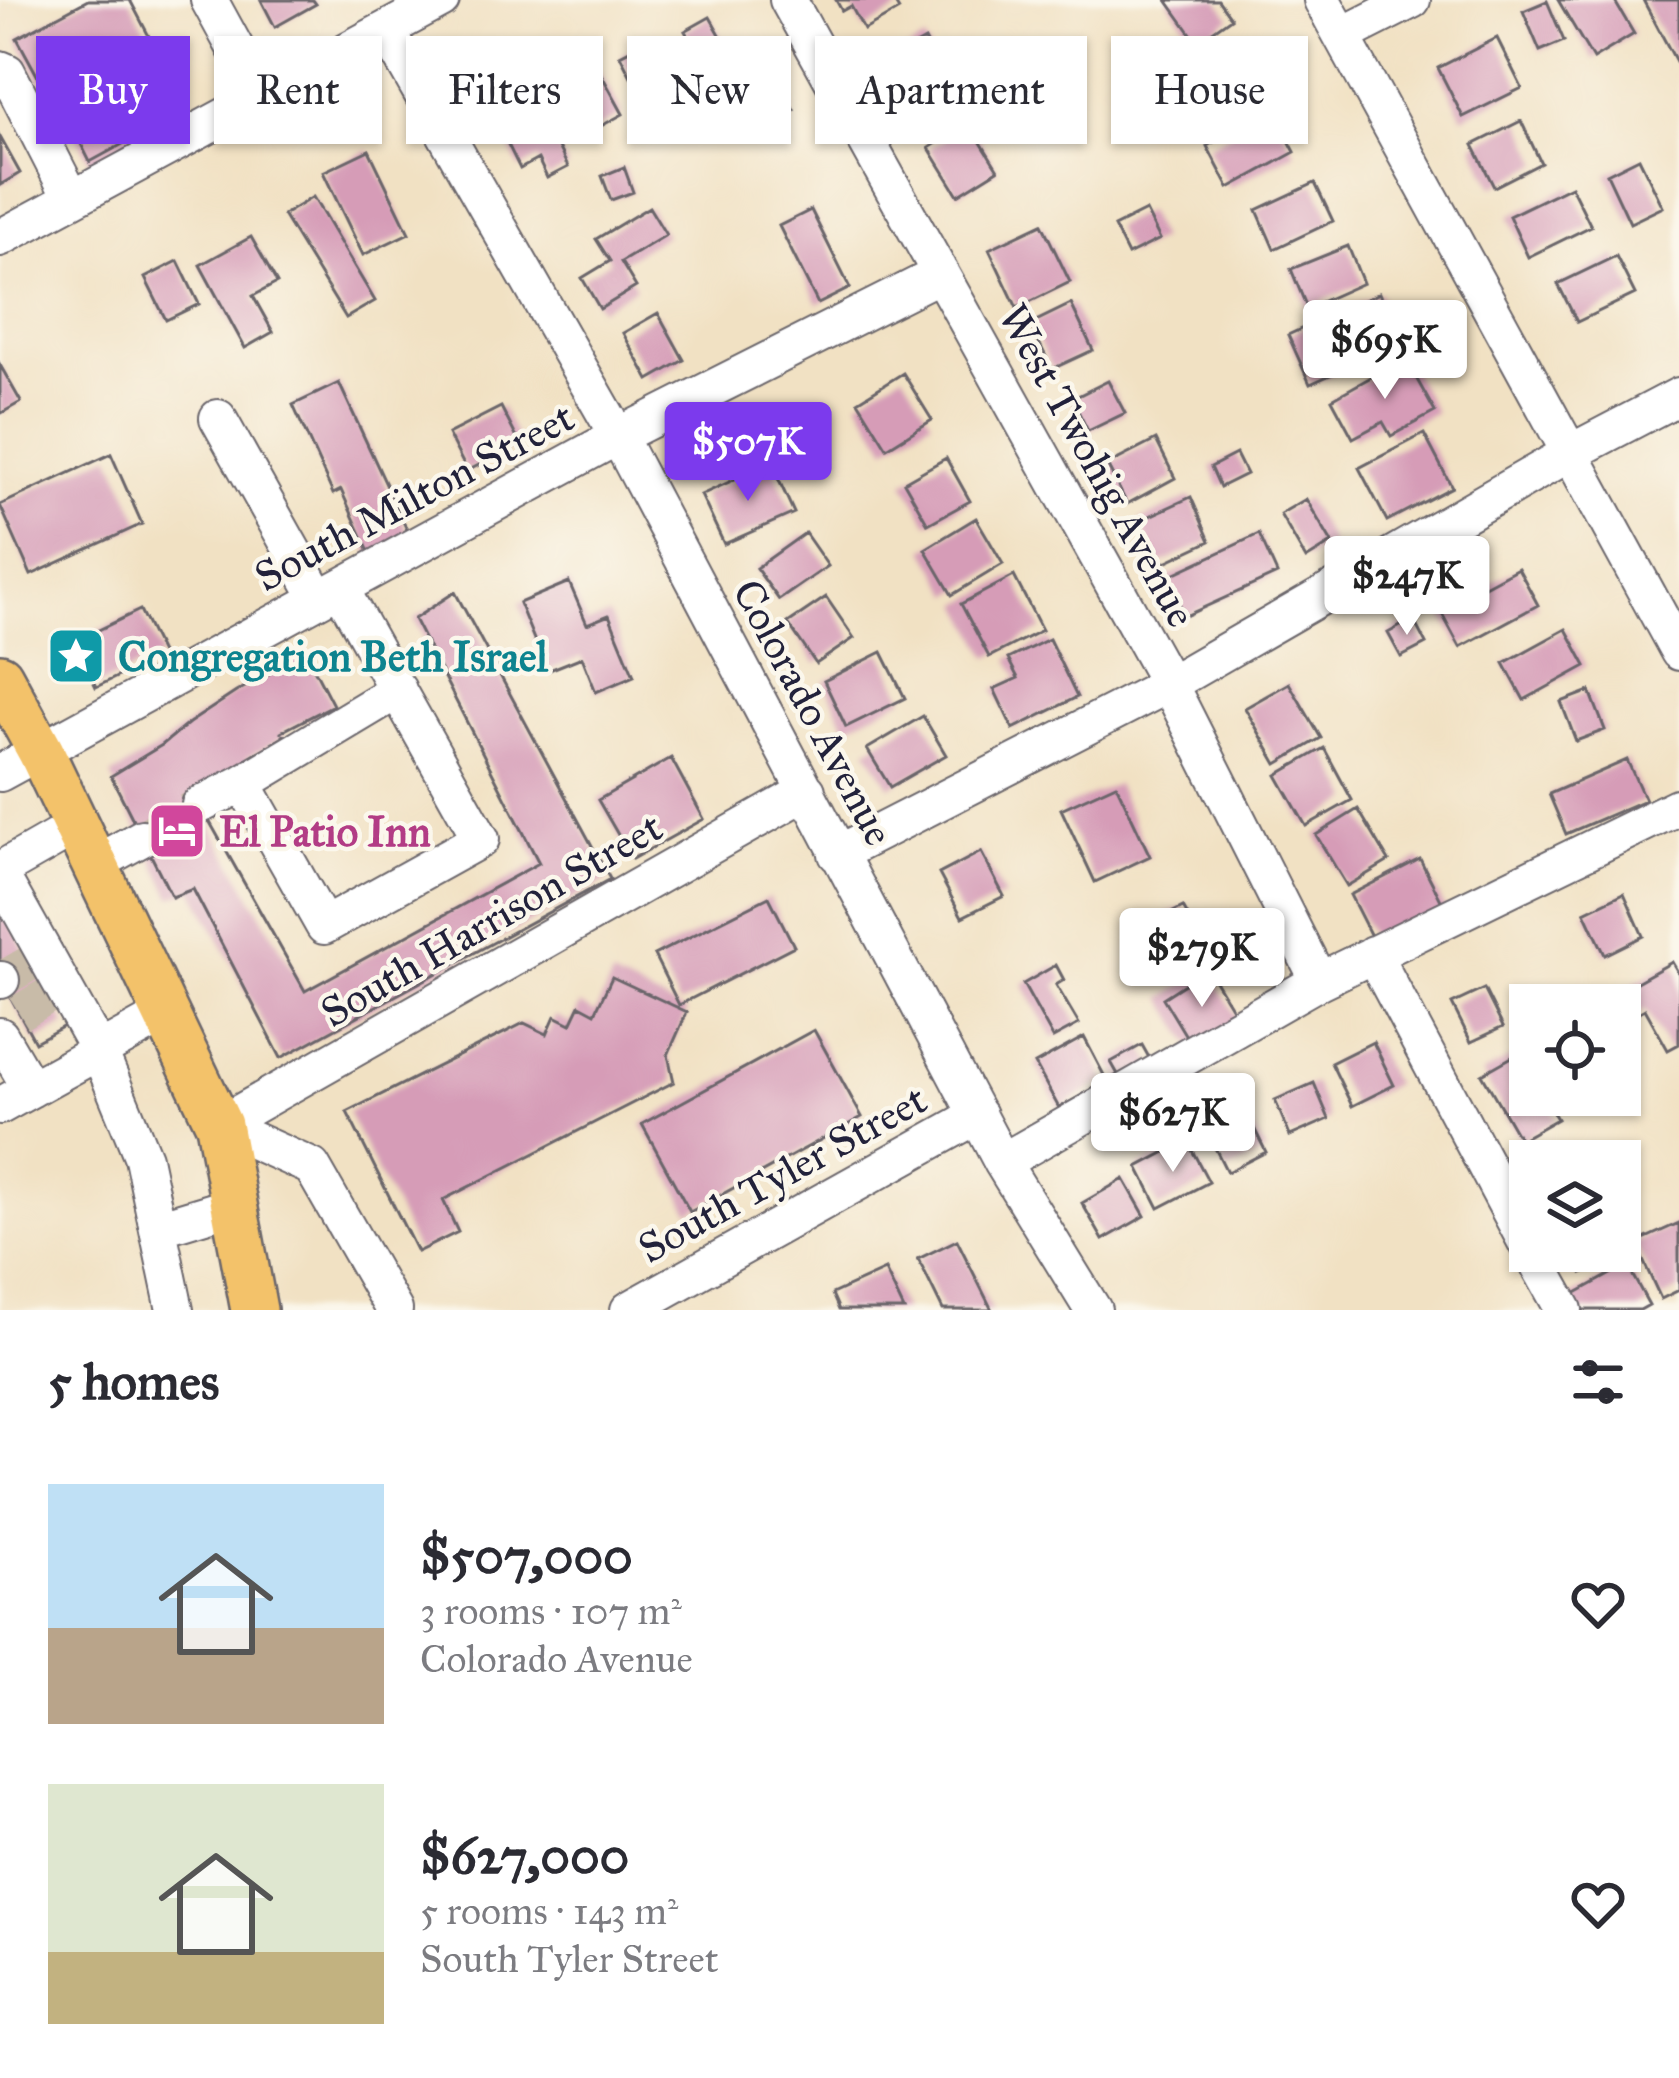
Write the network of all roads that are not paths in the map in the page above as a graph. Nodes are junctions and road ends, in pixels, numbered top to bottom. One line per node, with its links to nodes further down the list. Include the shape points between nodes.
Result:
1 (208, 0): 8 (street)
2 (441, 0): 6 (street)
3 (788, 0): 14 (street, West Twohig Avenue)
4 (1322, 0): 7 (street)
5 (1412, 0): 7 (street)
6 (386, 30): 9 (street); 17 (street, Colorado Avenue)
7 (1342, 34): 18 (street)
8 (228, 36)
9 (375, 36)
10 (0, 69): 12 (street)
11 (214, 123): 12 (street)
12 (72, 199): 13 (street)
13 (0, 238)
14 (940, 274): 17 (street, South Milton Street); 22 (street, West Twohig Avenue)
15 (1679, 396): 18 (street)
16 (218, 418): 19 (street)
17 (618, 436): 19 (street, South Milton Street); 27 (street, Colorado Avenue)
18 (1570, 453): 20 (street); 22 (street)
19 (330, 593): 23 (street); 24 (street, South Milton Street)
20 (1679, 652)
21 (0, 677): 24 (main road)
22 (1169, 684): 32 (street); 36 (street, West Twohig Avenue)
23 (398, 690): 26 (street); 26 (street, via 481,838 324,926)
24 (41, 752): 25 (street, South Milton Street); 31 (main road)
25 (0, 772)
26 (243, 783): 28 (street)
27 (806, 791): 32 (street, Colorado Avenue); 42 (street, South Harrison Street)
28 (200, 805)
29 (1678, 806): 34 (street)
30 (142, 838): 31 (street)
31 (86, 845): 33 (street); 38 (main road)
32 (837, 854): 41 (street, Colorado Avenue)
33 (0, 872): 35 (street, via 19,923)
34 (1373, 955): 36 (street); 45 (street)
35 (20, 969): 37 (street)
36 (1319, 981): 43 (street)
37 (26, 1011): 39 (street); 40 (street)
38 (166, 1014): 39 (street); 42 (main road)
39 (99, 1051): 40 (street); 46 (street, via 143,1158)
40 (15, 1098)
41 (978, 1115): 43 (street, Colorado Avenue); 51 (street, South Tyler Street)
42 (219, 1125): 44 (main road); 50 (street, via 312,1167)
43 (1002, 1162): 52 (street, Colorado Avenue)
44 (234, 1205): 46 (street); 49 (main road)
45 (1509, 1209)
46 (158, 1228): 48 (street)
47 (1543, 1272): 53 (street)
48 (175, 1310)
49 (254, 1310)
50 (394, 1310)
51 (629, 1310)
52 (1093, 1310)
53 (1564, 1310)

